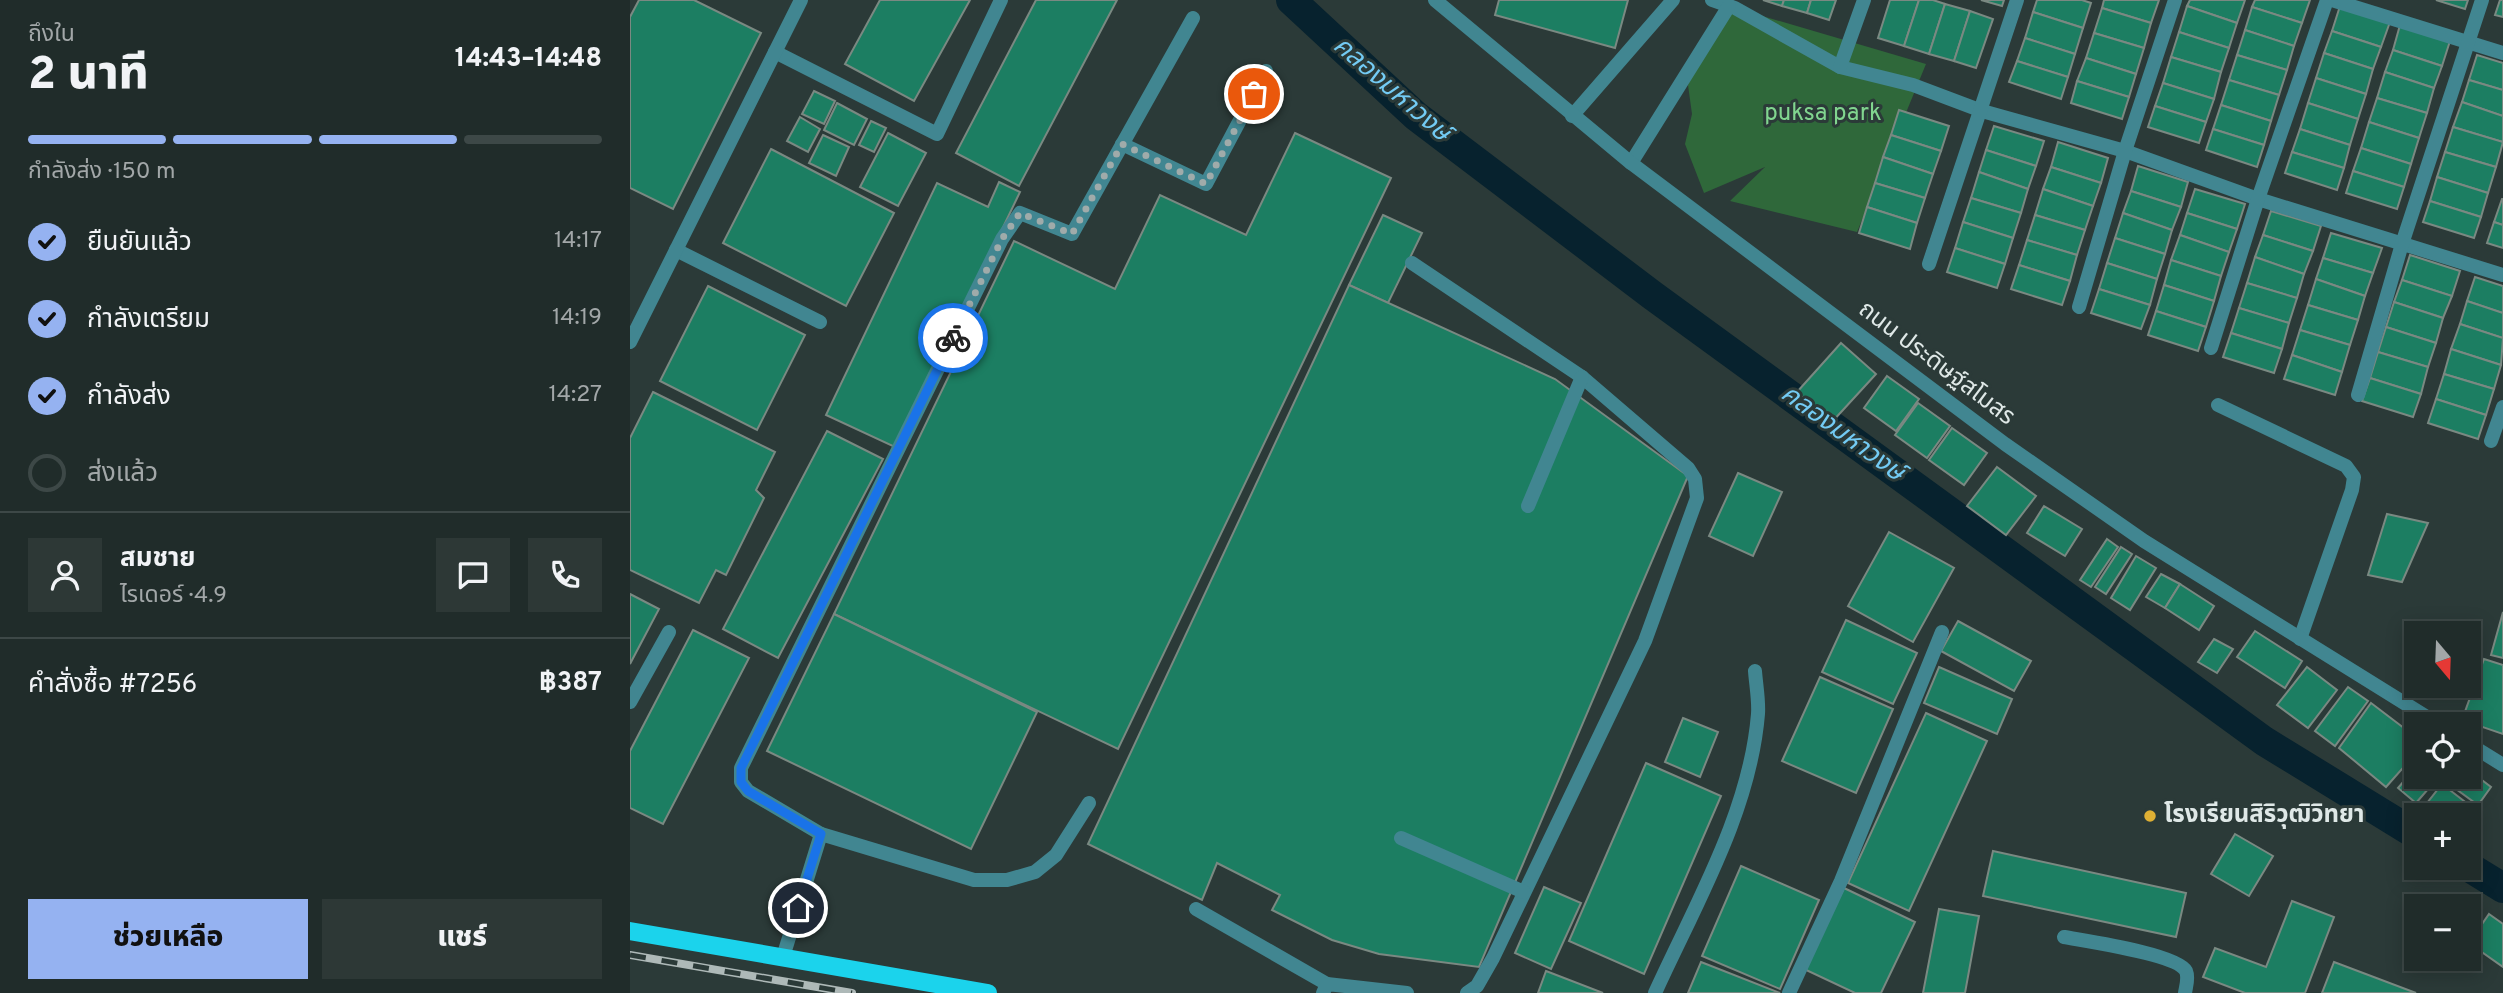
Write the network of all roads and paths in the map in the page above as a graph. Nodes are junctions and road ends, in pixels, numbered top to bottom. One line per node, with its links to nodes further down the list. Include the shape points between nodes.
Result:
1 (801, 0): 14 (street)
2 (1001, 0): 14 (street, via 937,134)
3 (1435, 0): 19 (street, ถนน ประดิษฐ์สโมสร)
4 (1673, 0): 19 (street)
5 (1712, 0): 11 (street)
6 (1864, 0): 16 (street)
7 (2017, 0): 18 (street)
8 (2175, 0): 21 (street)
9 (2330, 0): 13 (street); 23 (street)
10 (2482, 0): 13 (street)
11 (1729, 6): 16 (street); 22 (street)
12 (1193, 18): 20 (street)
13 (2468, 42): 15 (street); 24 (street)
14 (775, 52): 25 (street)
15 (2503, 53)
16 (1840, 67): 18 (street, via 1913,85)
17 (1266, 72): 20 (street, via 1206,184)
18 (1982, 111): 21 (street); 27 (street)
19 (1572, 116): 22 (street, ถนน ประดิษฐ์สโมสร)
20 (1122, 144): 48 (street, via 1072,234 1020,213 1002,239 741,768 741,782 748,791)
21 (2125, 151): 23 (street); 29 (street)
22 (1631, 163): 41 (street, ถนน ประดิษฐ์สโมสร, via 2005,444 2144,541)
23 (2258, 199): 24 (street); 32 (street)
24 (2402, 244): 28 (street); 34 (street)
25 (676, 250): 30 (street); 31 (street)
26 (1412, 263): 33 (street)
27 (1929, 264)
28 (2503, 275)
29 (2079, 307)
30 (820, 322)
31 (630, 342)
32 (2211, 348)
33 (1582, 377): 38 (street); 50 (street, via 1688,468 1695,479 1697,498 1645,641)
34 (2358, 395)
35 (2218, 405): 41 (street, via 2346,466 2354,477)
36 (2503, 407): 37 (street)
37 (2491, 441)
38 (1528, 506)
39 (669, 632): 43 (street)
40 (1942, 632): 60 (street, via 1841,881)
41 (2300, 639): 44 (street, ถนน ประดิษฐ์สโมสร)
42 (1755, 671): 59 (street, via 1758,712 1742,793)
43 (630, 702)
44 (2419, 712)
45 (2481, 751): 46 (street)
46 (2503, 765)
47 (1089, 803): 48 (street, via 1056,855 1035,872 1007,880 974,880)
48 (821, 834): 54 (street)
49 (1401, 838): 50 (street)
50 (1524, 892): 58 (street, via 1477,986)
51 (1196, 909): 55 (street)
52 (630, 931): 54 (main road)
53 (2064, 937): 61 (street, via 2177,963 2188,980)
54 (783, 957): 56 (main road)
55 (1325, 988): 57 (street)
56 (988, 993)
57 (1407, 993)
58 (1467, 993)
59 (1655, 993)
60 (1789, 993)
61 (2185, 993)

